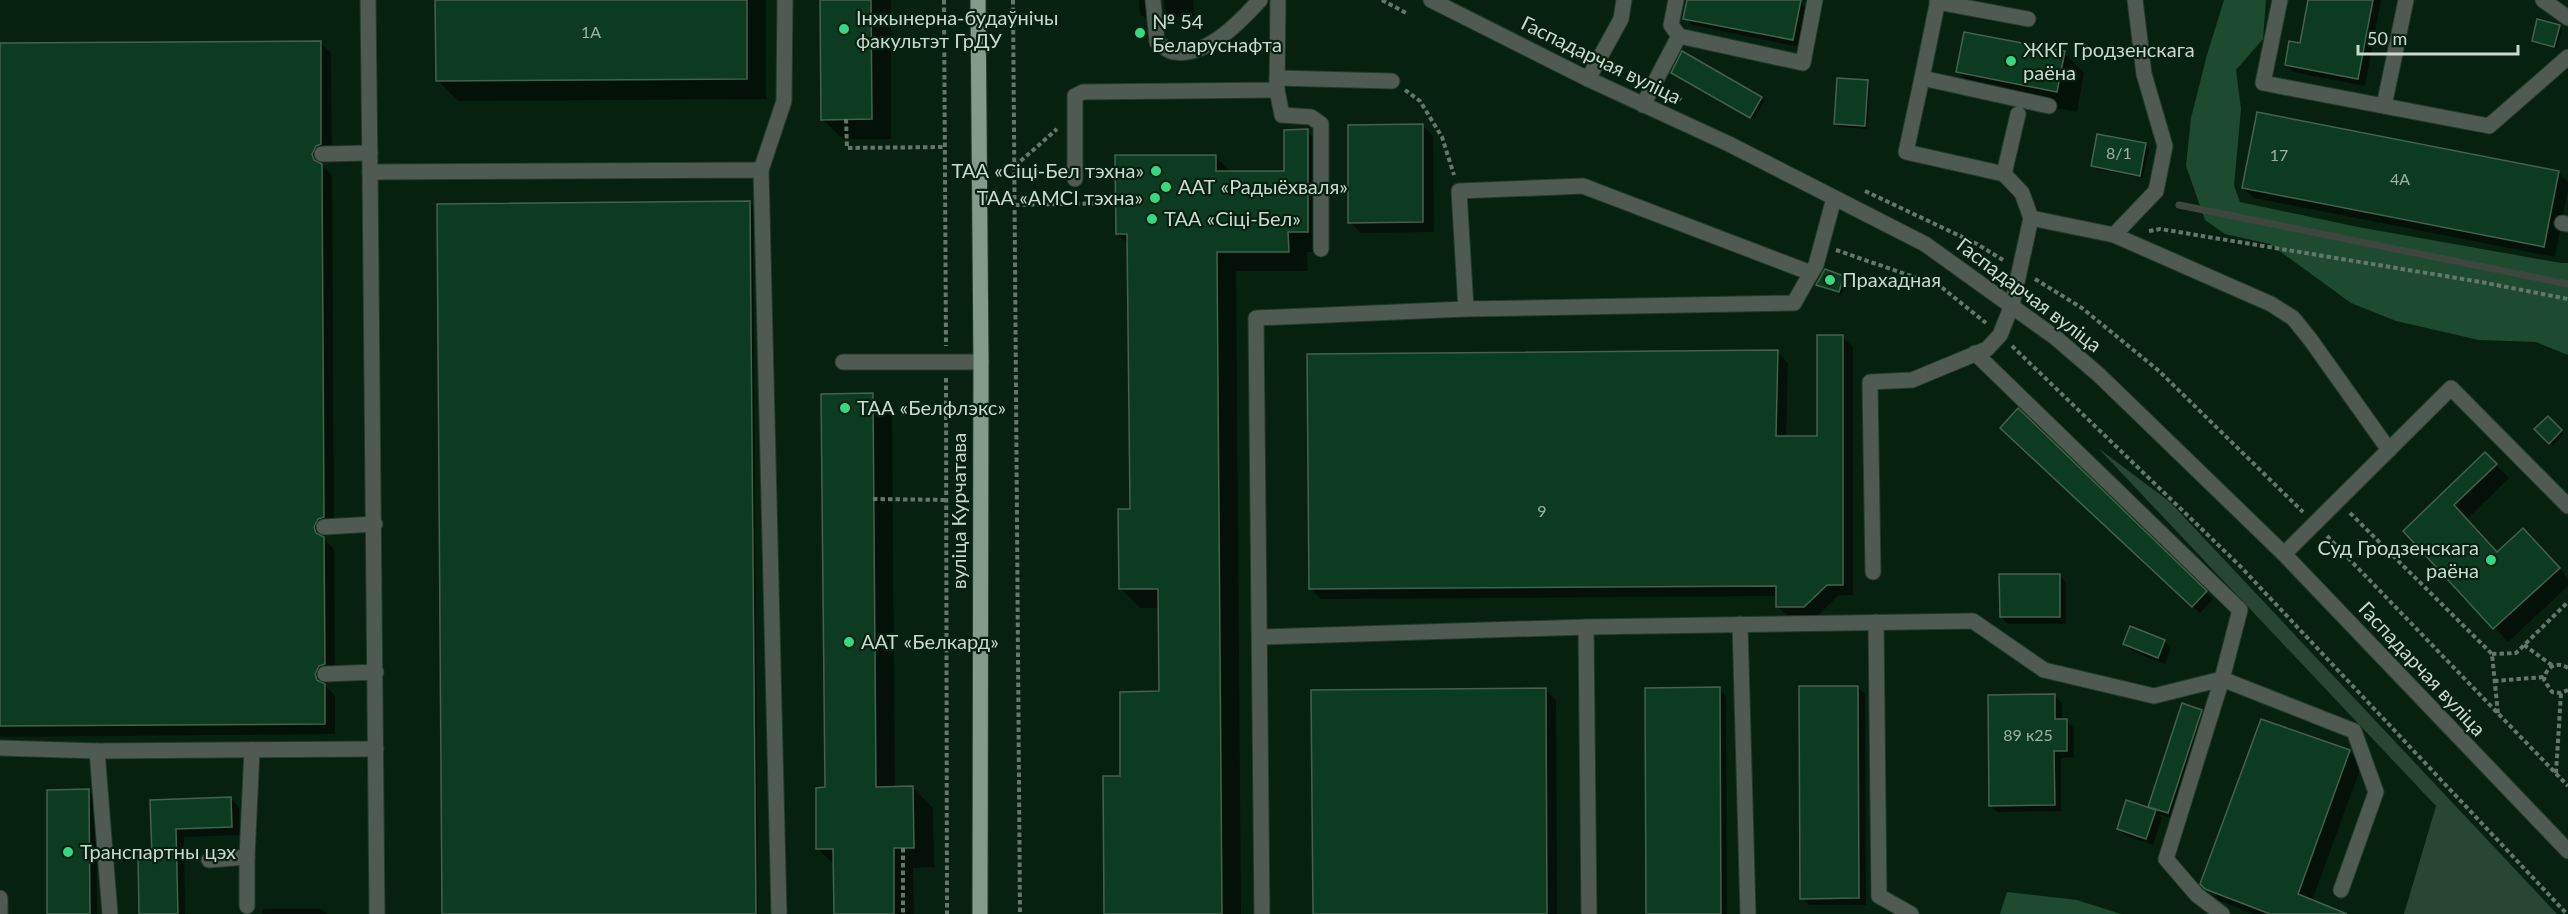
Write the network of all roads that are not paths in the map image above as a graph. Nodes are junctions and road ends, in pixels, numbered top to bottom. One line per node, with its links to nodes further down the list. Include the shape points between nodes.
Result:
1 (368, 0): 29 (street)
2 (785, 0): 31 (street, via 784,101)
3 (978, 0): 44 (main road, вуліца Курчатава)
4 (1153, 0): 5 (street, via 1157,42 1172,52 1195,51 1224,34)
5 (1260, 0)
6 (1278, 0): 24 (street)
7 (1431, 0): 16 (street, Гаспадарчая вуліца)
8 (1624, 0): 22 (street, via 1621,19)
9 (1676, 0): 19 (street, via 1671,25)
10 (1815, 0): 19 (street, via 1803,63)
11 (2135, 0): 37 (street, via 2144,74 2164,146 2156,191)
12 (2280, 0): 27 (street, via 2263,83)
13 (2406, 0): 27 (street)
14 (2541, 0): 17 (street)
15 (1937, 1): 18 (street); 21 (street)
16 (1450, 5): 22 (street, Гаспадарчая вуліца)
17 (2568, 18)
18 (2028, 19)
19 (1679, 36): 25 (street)
20 (2568, 57): 27 (street, via 2489,126)
21 (1922, 78): 26 (street); 33 (street, via 1905,152)
22 (1588, 79): 25 (street, Гаспадарчая вуліца)
23 (1392, 81): 24 (street)
24 (1276, 84): 34 (street, via 1083,92 1075,96); 38 (street, via 1282,115 1311,117 1321,124)
25 (1642, 105): 35 (street, Гаспадарчая вуліца)
26 (2049, 106)
27 (2384, 106)
28 (2018, 114): 33 (street)
29 (370, 153): 30 (street); 32 (street)
30 (322, 154)
31 (761, 170): 32 (street); 71 (street)
32 (370, 172): 47 (street)
33 (2004, 174): 36 (street, via 2022,193)
34 (1075, 179)
35 (1834, 198): 39 (street); 40 (street, Гаспадарчая вуліца, via 1925,244)
36 (2031, 218): 37 (street); 40 (street)
37 (2114, 235): 45 (street, via 2271,304 2293,318)
38 (1321, 249)
39 (1811, 273): 41 (street, via 1794,303); 41 (street, via 1583,186 1459,191)
40 (2012, 305): 42 (street, via 2000,335 1987,349); 49 (street, Гаспадарчая вуліца, via 2099,375)
41 (1466, 309): 54 (street, via 1256,318)
42 (1975, 353): 50 (street, via 1912,380 1870,382); 57 (street, via 2240,610)
43 (843, 362): 44 (street)
44 (981, 362): 72 (main road, вуліца Курчатава)
45 (2389, 450): 46 (street, via 2451,388); 49 (street)
46 (2568, 506)
47 (375, 524): 48 (street); 55 (street)
48 (324, 527)
49 (2284, 554): 62 (street, Гаспадарчая вуліца)
50 (1873, 572)
51 (1876, 622): 52 (street); 57 (street, via 1973,621 2044,670 2154,696); 76 (street, via 1879,896)
52 (1740, 624): 53 (street); 75 (street)
53 (1586, 627): 54 (street); 74 (street)
54 (1261, 637): 73 (street)
55 (376, 672): 56 (street); 59 (street)
56 (325, 674)
57 (2222, 679): 65 (street, via 2354,731 2376,792); 77 (street, via 2166,859 2197,895)
58 (0, 748): 61 (street)
59 (376, 749): 60 (street); 70 (street)
60 (252, 750): 61 (street); 63 (street)
61 (97, 751): 69 (street)
62 (2568, 851)
63 (247, 857): 64 (street); 67 (street)
64 (209, 860)
65 (2341, 890)
66 (0, 898): 68 (street)
67 (247, 906)
68 (0, 914)
69 (110, 914)
70 (377, 914)
71 (779, 914)
72 (980, 914)
73 (1262, 914)
74 (1589, 914)
75 (1748, 914)
76 (1911, 914)
77 (2222, 914)

